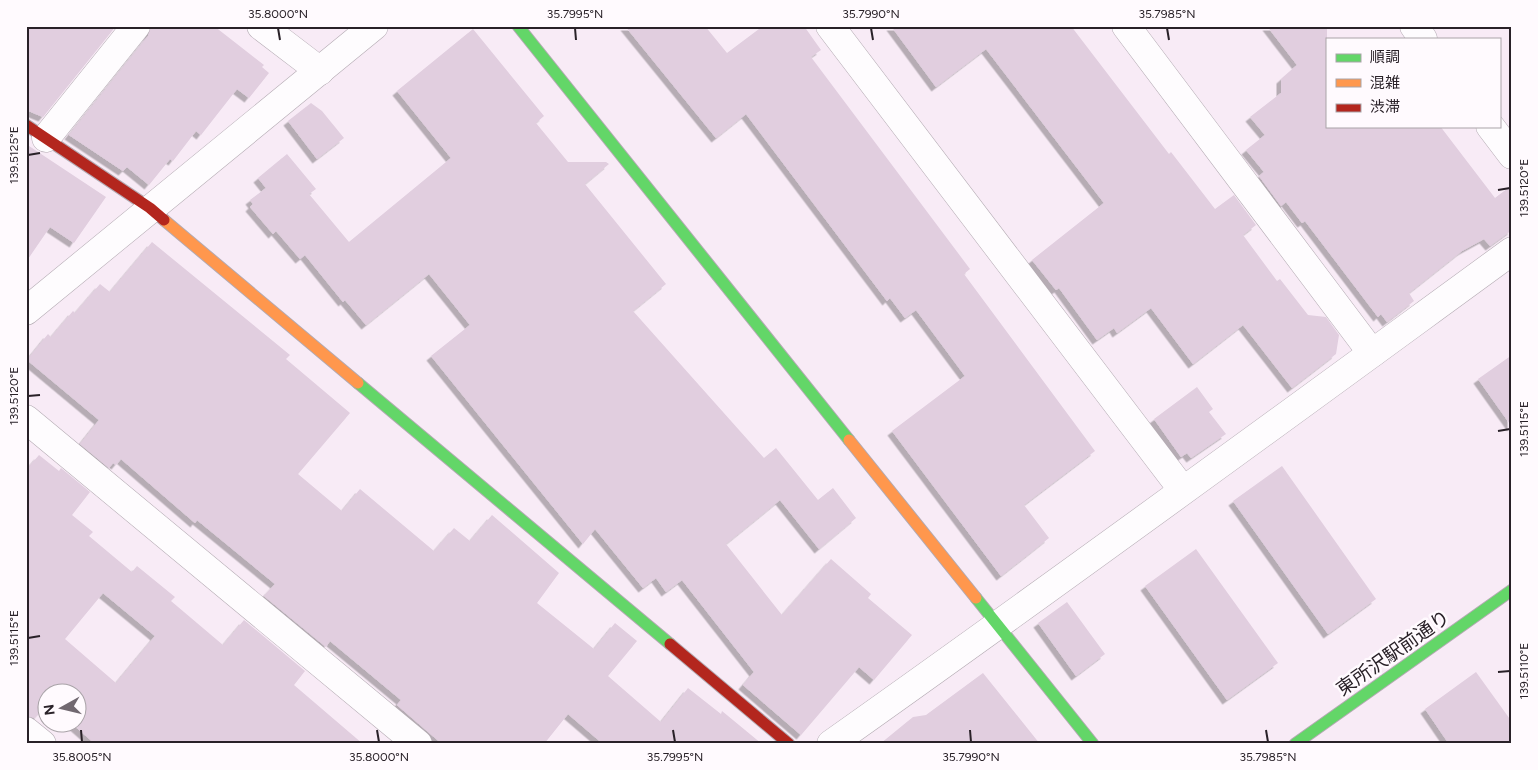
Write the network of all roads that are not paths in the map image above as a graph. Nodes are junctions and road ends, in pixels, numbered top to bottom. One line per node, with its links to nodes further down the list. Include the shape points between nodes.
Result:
1 (136, 26): 11 (street)
2 (261, 26): 9 (street)
3 (374, 26): 9 (street)
4 (518, 26): 20 (street)
5 (830, 26): 18 (street)
6 (1126, 26): 16 (street)
7 (1414, 26): 8 (street)
8 (1422, 38)
9 (320, 71): 13 (street)
10 (1492, 128): 12 (street)
11 (36, 132): 13 (street)
12 (1512, 155)
13 (150, 208): 15 (street); 24 (street)
14 (1512, 251): 16 (street)
15 (26, 311)
16 (1372, 353): 18 (street)
17 (26, 420): 22 (street)
18 (1182, 490): 20 (street)
19 (1512, 590): 27 (street, 東所沢駅前通り)
20 (997, 627): 25 (street); 26 (street)
21 (26, 731): 23 (street)
22 (414, 743)
23 (42, 744)
24 (789, 744)
25 (831, 744)
26 (1093, 744)
27 (1295, 744)

